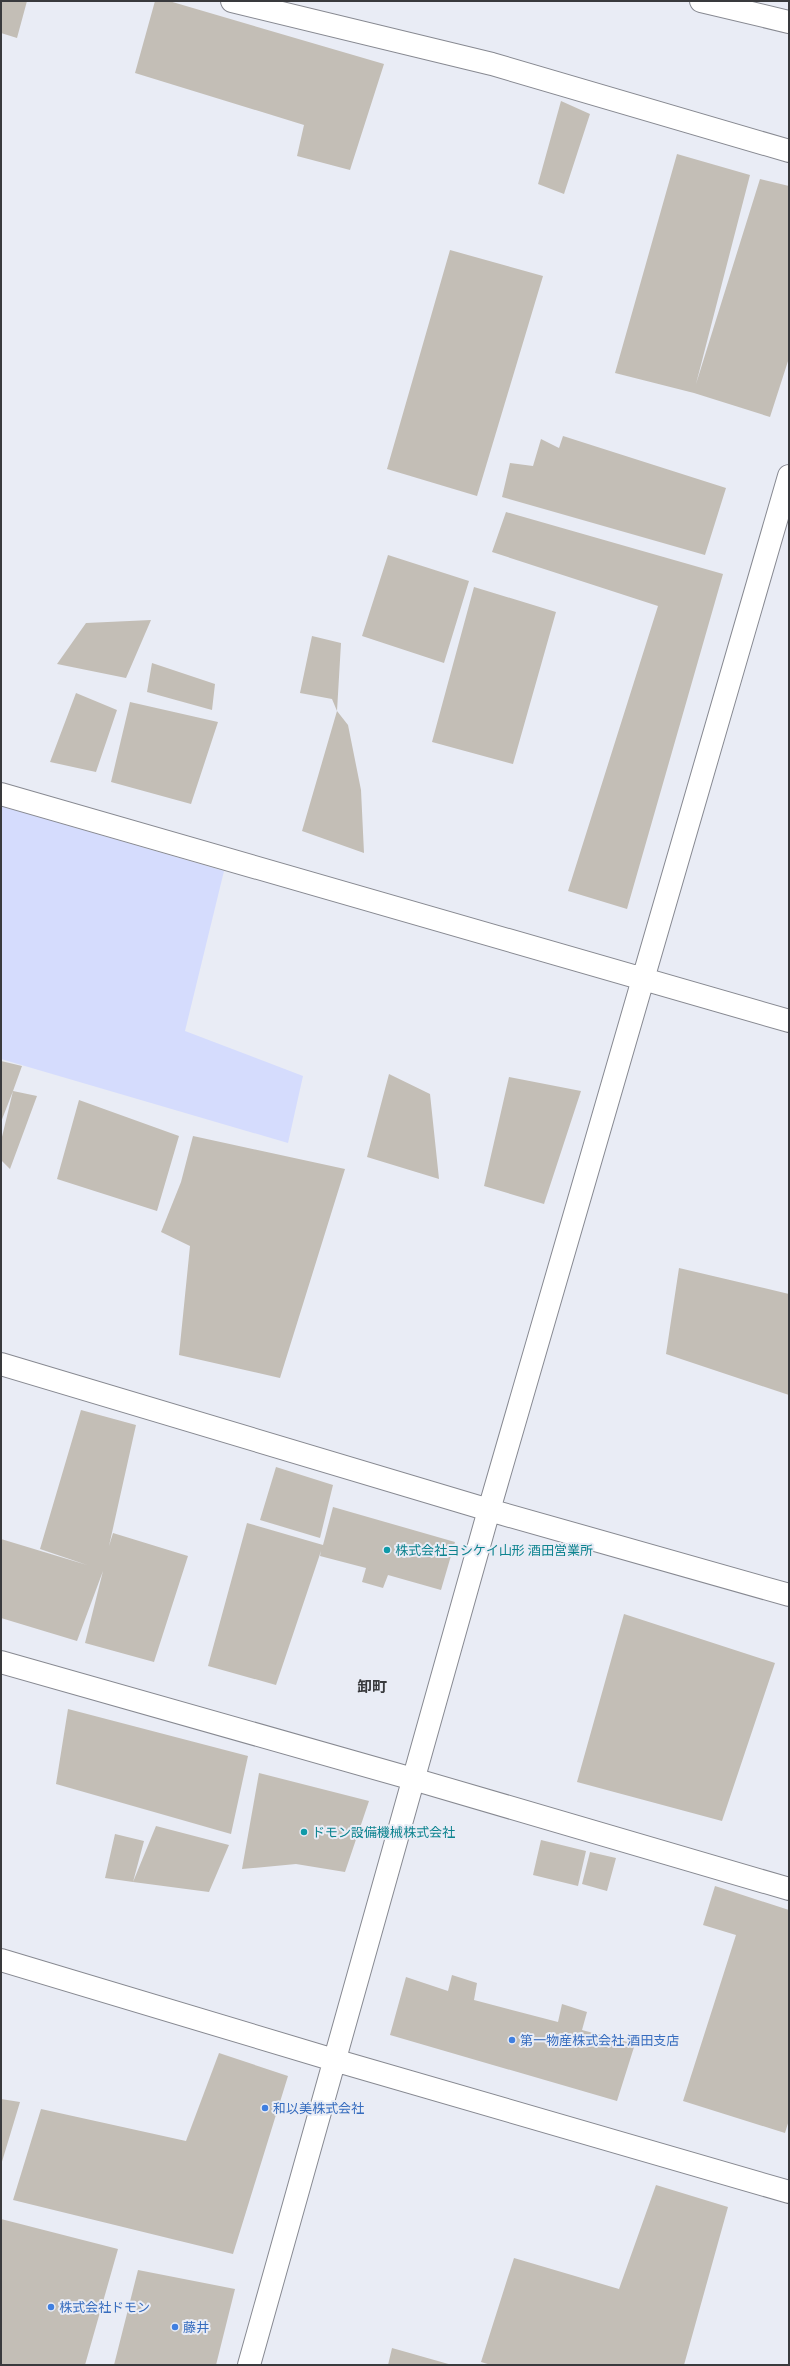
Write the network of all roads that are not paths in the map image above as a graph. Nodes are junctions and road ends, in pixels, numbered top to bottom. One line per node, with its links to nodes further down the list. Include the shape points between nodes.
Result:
1 (232, 1): 4 (street, via 492,64)
2 (701, 1): 3 (street)
3 (789, 22)
4 (789, 151)
5 (789, 476): 7 (street)
6 (1, 794): 7 (street)
7 (642, 978): 8 (street); 10 (street)
8 (789, 1020)
9 (1, 1364): 10 (street)
10 (489, 1510): 11 (street); 13 (street)
11 (789, 1595)
12 (1, 1662): 13 (street)
13 (413, 1779): 14 (street); 16 (street)
14 (789, 1889)
15 (1, 1960): 16 (street)
16 (334, 2060): 17 (street); 18 (street)
17 (789, 2192)
18 (249, 2365)

